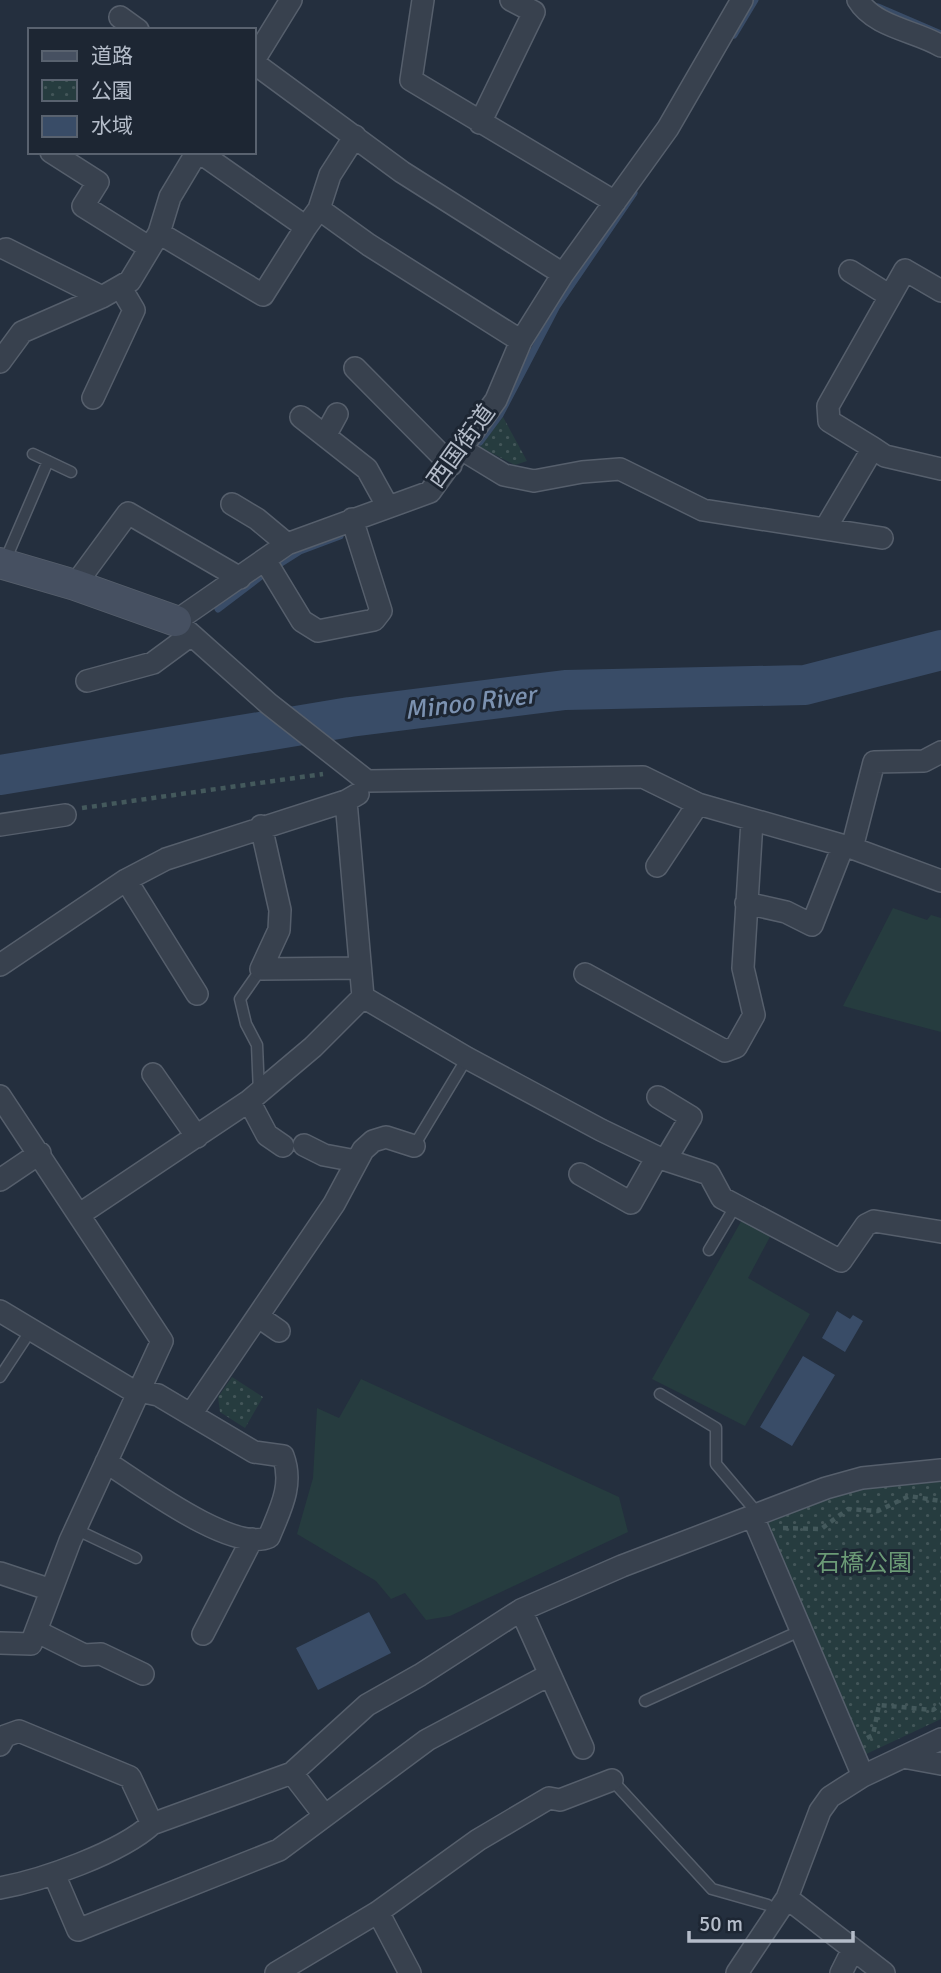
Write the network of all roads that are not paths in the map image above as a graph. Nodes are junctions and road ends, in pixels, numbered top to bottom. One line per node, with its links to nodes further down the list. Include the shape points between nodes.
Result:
1 (290, 0): 9 (street)
2 (423, 0): 11 (street, via 411,80)
3 (511, 0): 11 (street, via 534,12)
4 (736, 2): 16 (street, 西国街道, via 668,128)
5 (863, 3): 8 (street)
6 (120, 17): 7 (street)
7 (135, 28)
8 (941, 46)
9 (256, 59)
10 (256, 63): 12 (street)
11 (480, 123): 16 (street)
12 (355, 136): 17 (street, via 330,174); 22 (street, via 402,172)
13 (54, 154): 19 (street, via 98,182 83,206)
14 (197, 154): 19 (street, via 170,197)
15 (201, 154): 18 (street)
16 (615, 202): 22 (street, 西国街道)
17 (319, 209): 18 (street); 27 (street)
18 (306, 227): 19 (street, via 259,302)
19 (154, 241): 23 (street)
20 (6, 249): 26 (street)
21 (850, 271): 25 (street)
22 (564, 274): 27 (street, 西国街道)
23 (121, 288): 26 (street); 30 (street, via 134,310)
24 (941, 291): 25 (street, via 905,270)
25 (890, 296): 34 (street, via 828,406 829,421)
26 (102, 298): 28 (street, via 22,332)
27 (521, 341): 36 (street, 西国街道, via 496,400)
28 (0, 362)
29 (355, 368): 36 (street, via 368,394)
30 (102, 390)
31 (337, 414): 33 (street)
32 (302, 417): 33 (street)
33 (325, 436): 41 (street, via 367,469)
34 (873, 448): 38 (street, via 886,456); 43 (street)
35 (33, 454): 37 (lane)
36 (457, 457): 41 (street, 西国街道, via 430,492); 43 (street, via 534,481 620,469 703,510)
37 (48, 461): 39 (lane); 47 (lane)
38 (941, 470)
39 (71, 472)
40 (232, 504): 45 (street)
41 (388, 507): 42 (street, 西国街道)
42 (352, 519): 45 (street, 西国街道); 46 (street, via 381,611 374,620 318,631 302,621)
43 (825, 529): 44 (street)
44 (882, 538)
45 (287, 544): 46 (street, 西国街道)
46 (265, 560): 48 (street, 西国街道)
47 (2, 563): 49 (street)
48 (240, 578): 49 (street, via 128,513); 50 (street, 西国街道)
49 (75, 585): 50 (street)
50 (183, 628): 51 (street, 西国街道, via 153,663); 53 (street)
51 (87, 681)
52 (941, 752): 60 (street, via 924,761 874,762)
53 (354, 772): 54 (street, via 358,793); 55 (street, via 643,777)
54 (346, 801): 59 (street); 66 (street)
55 (698, 804): 57 (street); 61 (street)
56 (65, 815): 58 (street)
57 (752, 821): 60 (street); 64 (street)
58 (0, 825)
59 (261, 826): 62 (street, via 166,859); 67 (street, via 280,909 279,930)
60 (847, 847): 63 (street); 64 (street, via 812,925 786,912)
61 (657, 866)
62 (126, 880): 65 (street); 69 (street)
63 (941, 881)
64 (746, 903): 68 (street, via 743,968 754,1015 736,1047 725,1051)
65 (0, 965)
66 (360, 968): 67 (street); 70 (street)
67 (261, 969): 74 (lane, via 240,999 257,1045)
68 (585, 975)
69 (197, 993)
70 (363, 997): 71 (street); 74 (street)
71 (467, 1058): 77 (lane); 79 (street)
72 (153, 1074): 76 (street)
73 (0, 1096): 78 (street)
74 (254, 1097): 76 (street); 80 (street, via 267,1135)
75 (658, 1097): 79 (street, via 691,1117)
76 (197, 1137): 84 (street)
77 (414, 1146): 80 (street, via 386,1137 373,1140)
78 (40, 1153): 82 (street); 84 (street)
79 (662, 1158): 81 (street, via 631,1203); 83 (street, via 709,1174 722,1198)
80 (356, 1161): 88 (street, via 334,1204)
81 (580, 1174)
82 (0, 1180)
83 (736, 1205): 85 (street, via 841,1261 866,1225 874,1221); 86 (lane)
84 (80, 1214): 92 (street, via 162,1341)
85 (941, 1232)
86 (709, 1250)
87 (0, 1311): 89 (street)
88 (259, 1317): 90 (street); 94 (street)
89 (31, 1330): 91 (lane); 92 (street, via 130,1389)
90 (279, 1331)
91 (0, 1377)
92 (141, 1391): 94 (street); 95 (street)
93 (660, 1394): 97 (lane, via 716,1428 716,1464)
94 (191, 1414): 99 (street, via 254,1452 283,1456 288,1469 283,1504 269,1536)
95 (106, 1462): 98 (street); 99 (street, via 204,1524)
96 (941, 1470): 97 (street, via 862,1478 826,1488)
97 (757, 1521): 103 (street, via 622,1566); 105 (street)
98 (75, 1529): 100 (lane); 102 (street)
99 (252, 1539): 106 (street, via 221,1618)
100 (136, 1558)
101 (0, 1573): 102 (street)
102 (51, 1590): 104 (street)
103 (521, 1610): 109 (street); 116 (street, via 367,1705)
104 (36, 1630): 107 (street, via 31,1644); 108 (street, via 84,1655 101,1654)
105 (802, 1630): 110 (lane); 117 (street)
106 (203, 1634)
107 (0, 1643)
108 (143, 1674)
109 (549, 1675): 113 (street); 119 (street, via 427,1740)
110 (645, 1701)
111 (941, 1739): 114 (street)
112 (0, 1745): 120 (street, via 5,1735 19,1731 130,1777)
113 (583, 1748)
114 (902, 1758): 115 (street); 117 (street)
115 (941, 1764)
116 (292, 1773): 119 (street); 120 (street)
117 (863, 1776): 123 (street, via 830,1797 820,1811)
118 (612, 1780): 123 (lane, via 712,1889); 124 (street, via 560,1800 549,1798 478,1840)
119 (325, 1816): 121 (street, via 279,1850 78,1930)
120 (152, 1824): 121 (street, via 139,1836)
121 (54, 1874): 122 (street)
122 (0, 1888)
123 (777, 1901): 125 (street); 128 (street)
124 (378, 1912): 126 (street); 127 (street)
125 (853, 1949): 129 (street); 130 (street)
126 (276, 1973)
127 (410, 1973)
128 (737, 1973)
129 (841, 1973)
130 (884, 1973)

